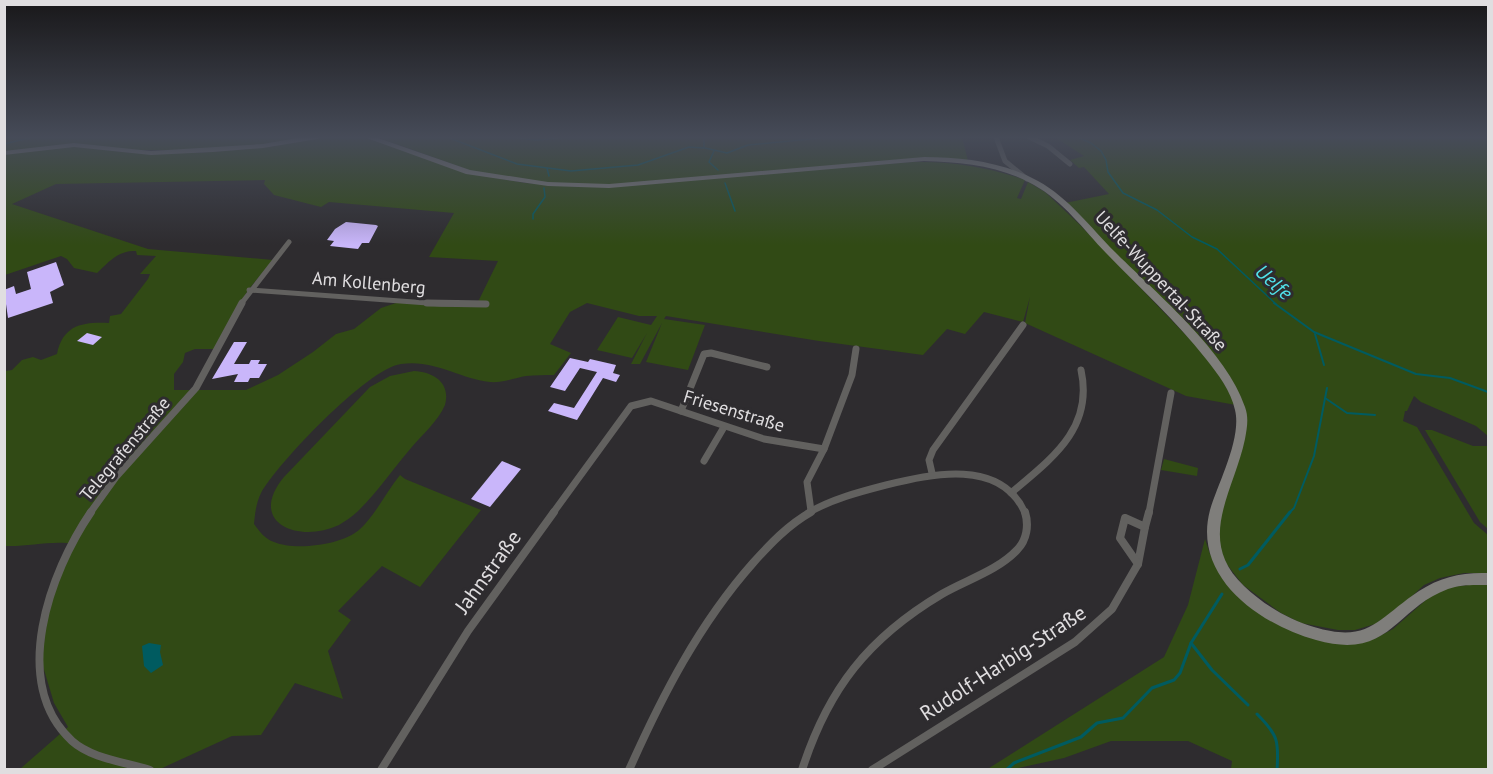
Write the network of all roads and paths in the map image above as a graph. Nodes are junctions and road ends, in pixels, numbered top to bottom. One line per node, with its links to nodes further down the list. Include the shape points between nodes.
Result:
1 (483, 173): 2 (main road, Uelfe-Wuppertal-Straße, via 566,186 609,186)
2 (759, 173)
3 (1007, 173): 5 (main road, Uelfe-Wuppertal-Straße)
4 (1020, 173): 5 (street)
5 (1027, 179): 24 (main road, Uelfe-Wuppertal-Straße, via 1062,203 1136,278 1207,354 1233,392 1242,412 1239,441 1214,518 1211,540 1226,573 1250,600 1286,622 1316,634 1360,637 1389,626 1440,586)
6 (289, 242): 7 (street, Telegrafenstraße)
7 (249, 290): 8 (street, Am Kollenberg); 25 (street, Telegrafenstraße, via 195,389 111,483 72,540 51,579 34,632 32,682 45,717 85,749)
8 (486, 304)
9 (1023, 325): 19 (street, via 933,450 929,460)
10 (856, 349): 17 (street, via 852,375)
11 (767, 367): 15 (street, via 704,354)
12 (1082, 370): 20 (street, via 1084,396 1079,418 1046,464)
13 (1171, 393): 22 (street)
14 (635, 404): 15 (street, Friesenstraße, via 651,401); 26 (street, Jahnstraße, via 628,408 468,631)
15 (681, 411): 16 (street, Friesenstraße)
16 (724, 426): 17 (street, Friesenstraße, via 764,439); 18 (street)
17 (824, 449): 21 (street, via 807,482)
18 (704, 461)
19 (932, 473): 20 (street, via 975,476); 21 (street, via 877,487)
20 (1011, 493): 28 (street, via 1022,507 1027,525 1017,550 929,603 871,647 826,706)
21 (811, 511): 27 (street, via 781,533 736,581 680,666)
22 (1145, 527): 23 (street, Rudolf-Harbig-Straße); 23 (street, via 1125,518 1120,538)
23 (1138, 564): 29 (street, Rudolf-Harbig-Straße, via 1112,609 1075,642)
24 (1488, 579)
25 (150, 770)
26 (381, 770)
27 (629, 770)
28 (802, 770)
29 (872, 770)

